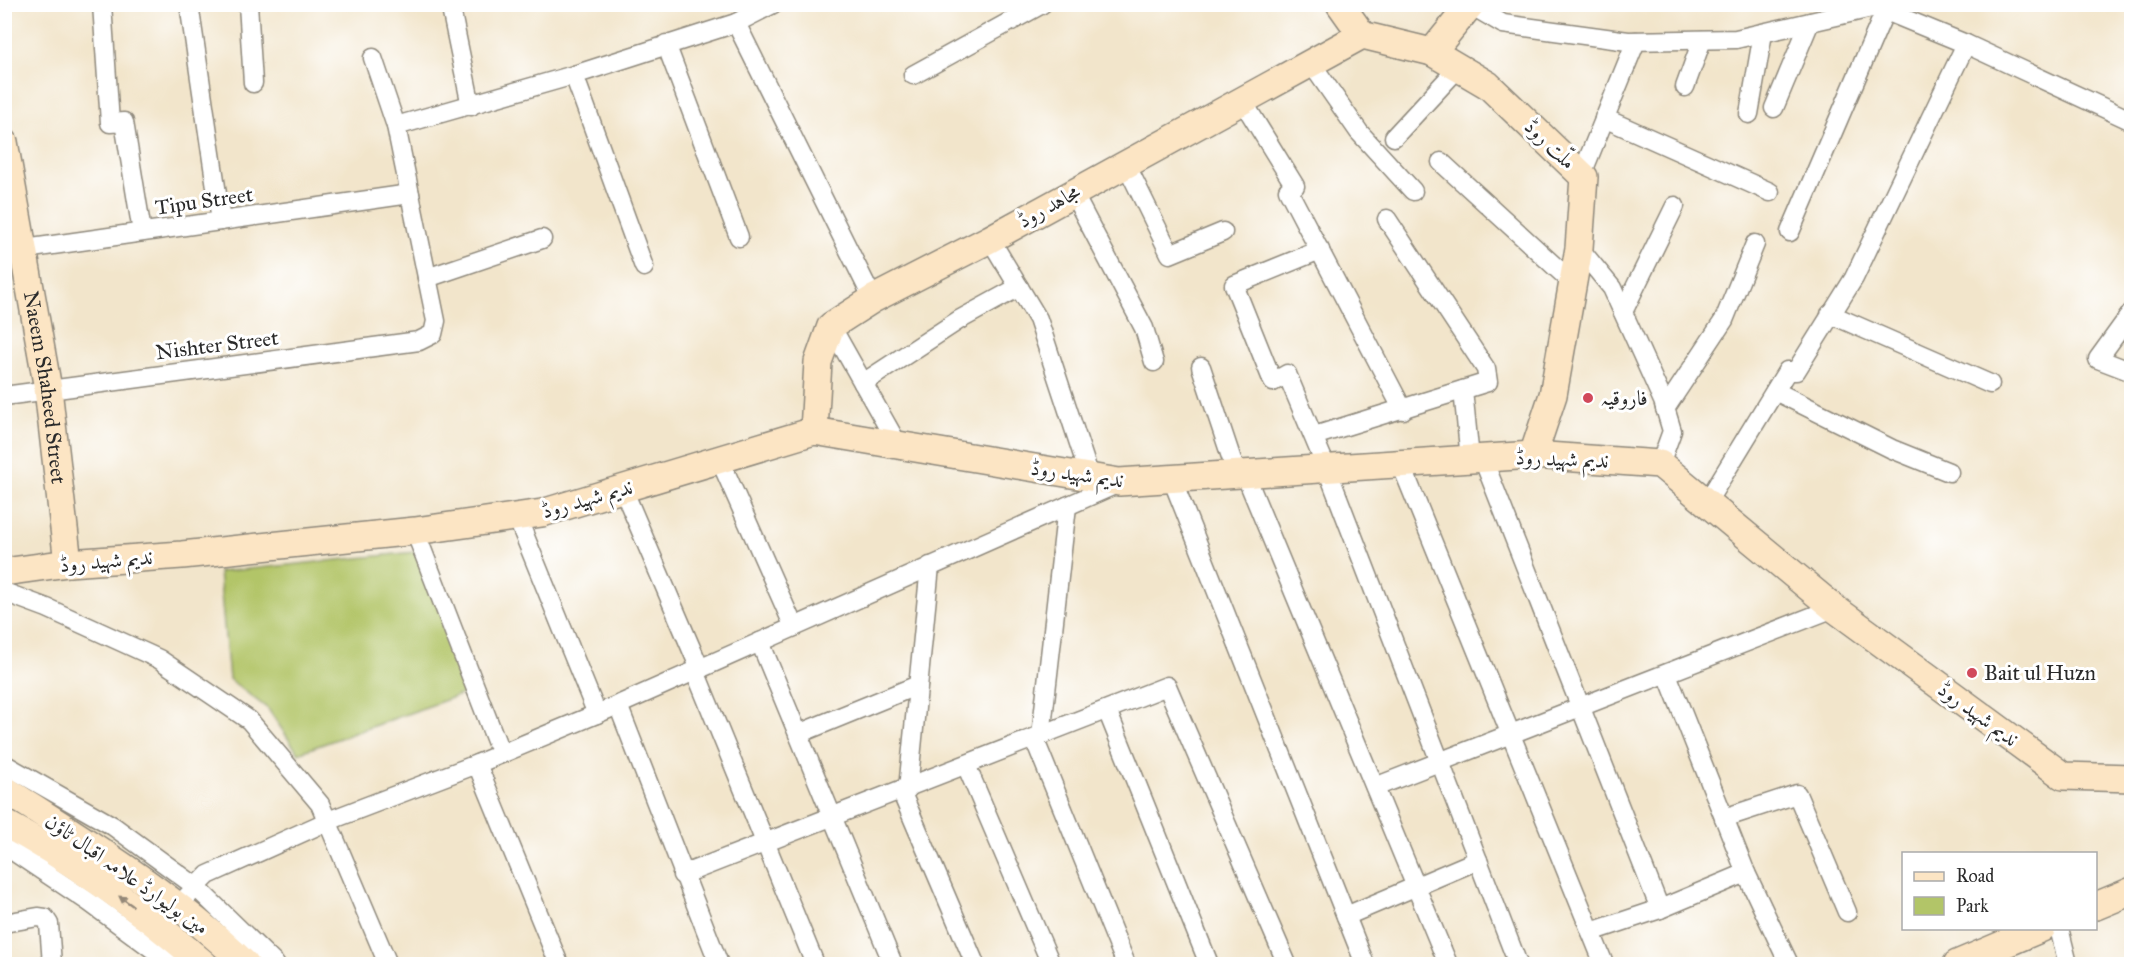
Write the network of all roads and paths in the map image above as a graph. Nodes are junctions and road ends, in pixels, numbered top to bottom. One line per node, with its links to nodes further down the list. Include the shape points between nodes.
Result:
1 (102, 4): 45 (street, via 111,123 124,122)
2 (189, 4): 44 (street)
3 (248, 4): 24 (street)
4 (450, 4): 27 (street)
5 (773, 4): 11 (street)
6 (1042, 4): 23 (street)
7 (1340, 4): 13 (street)
8 (1470, 5): 15 (street, via 1503,24); 18 (street)
9 (1879, 7): 10 (street); 17 (street); 47 (street)
10 (1810, 22): 12 (street); 28 (street)
11 (736, 23): 16 (street); 59 (street)
12 (1763, 33): 14 (street); 29 (street)
13 (1362, 35): 18 (street, ملّت روڈ); 20 (street, مجاہد روڈ)
14 (1702, 40): 15 (street); 25 (street)
15 (1636, 41): 30 (street)
16 (666, 44): 22 (street); 48 (street)
17 (1966, 44): 31 (street); 62 (street, via 1854,278)
18 (1432, 52): 21 (street, ملّت روڈ)
19 (373, 58): 32 (street)
20 (1311, 63): 26 (street, مجاہد روڈ); 38 (street, via 1359,132)
21 (1458, 68): 33 (street); 37 (street, ملّت روڈ, via 1488,86)
22 (574, 75): 27 (street); 55 (street)
23 (913, 75)
24 (254, 83)
25 (1685, 87)
26 (1242, 100): 36 (street, مجاہد روڈ); 54 (street, via 1295,186 1288,190)
27 (471, 106): 32 (street)
28 (1774, 108)
29 (1749, 114)
30 (1604, 118): 37 (street); 39 (street)
31 (2132, 121)
32 (396, 126): 41 (street)
33 (1394, 137)
34 (4, 142): 53 (street, Naeem Shaheed Street)
35 (1441, 162): 57 (street)
36 (1126, 164): 40 (street, مجاہد روڈ); 46 (street, via 1170,254)
37 (1582, 174): 52 (street, ملّت روڈ)
38 (1413, 191)
39 (1770, 192)
40 (1073, 193): 50 (street, مجاہد روڈ); 64 (street, via 1144,328)
41 (410, 194): 44 (street, Tipu Street); 56 (street)
42 (1675, 206): 60 (street)
43 (1387, 219): 70 (street, via 1486,369 1488,382)
44 (221, 221): 45 (street, Tipu Street)
45 (142, 232): 53 (street, Tipu Street)
46 (1223, 232)
47 (1790, 232)
48 (739, 237)
49 (543, 238): 56 (street)
50 (990, 238): 58 (street); 59 (street, مجاہد روڈ)
51 (1755, 244): 73 (street, via 1724,320)
52 (1579, 248): 57 (street, ملّت روڈ); 60 (street, via 1612,288)
53 (14, 250): 69 (street, Naeem Shaheed Street)
54 (1320, 250): 74 (street); 76 (street, via 1234,285 1273,382 1287,374)
55 (644, 267)
56 (427, 278): 69 (street, Nishter Street, via 436,321 433,334 419,341)
57 (1573, 283): 78 (street, ملّت روڈ, via 1553,395)
58 (1019, 287): 67 (street, via 959,320); 86 (street, via 1038,319)
59 (873, 299): 63 (street, مجاہد روڈ)
60 (1623, 312): 73 (street)
61 (2132, 312): 66 (street, via 2097,358)
62 (1830, 314): 68 (street); 71 (street, via 1796,371 1787,371)
63 (831, 326): 67 (street); 75 (street, via 818,362)
64 (1154, 362)
65 (1201, 367): 85 (street)
66 (2132, 372)
67 (863, 383): 77 (street)
68 (1990, 384)
69 (48, 389): 72 (street, Nishter Street); 94 (street, Naeem Shaheed Street)
70 (1463, 390): 74 (street); 79 (street)
71 (1775, 391): 84 (street, via 1892,449); 90 (street)
72 (4, 396)
73 (1665, 409): 82 (street, via 1672,431)
74 (1403, 410): 76 (street)
75 (814, 431): 77 (street, ندیم شہید روڈ); 80 (street, ندیم شہید روڈ)
76 (1314, 436): 83 (street)
77 (898, 445): 86 (street, ندیم شہید روڈ)
78 (1533, 455): 79 (street, ندیم شہید روڈ); 82 (street, ندیم شہید روڈ)
79 (1477, 459): 81 (street, ندیم شہید روڈ); 105 (street)
80 (720, 460): 89 (street, ندیم شہید روڈ); 99 (street)
81 (1401, 464): 83 (street, ندیم شہید روڈ); 109 (street)
82 (1660, 464): 90 (street, ندیم شہید روڈ)
83 (1327, 469): 85 (street, ندیم شہید روڈ); 112 (street)
84 (1949, 472)
85 (1241, 474): 87 (street, ندیم شہید روڈ); 117 (street)
86 (1090, 477): 88 (street, ندیم شہید روڈ)
87 (1172, 479): 88 (street, ندیم شہید روڈ); 136 (street)
88 (1119, 482): 91 (street)
89 (623, 489): 92 (street, ندیم شہید روڈ); 101 (street)
90 (1707, 502): 98 (street, ندیم شہید روڈ)
91 (1067, 506): 95 (street); 110 (street)
92 (518, 517): 93 (street, ندیم شہید روڈ); 107 (street)
93 (415, 531): 94 (street, ندیم شہید روڈ); 111 (street)
94 (68, 563): 96 (street, ندیم شہید روڈ)
95 (930, 566): 99 (street); 103 (street)
96 (4, 572)
97 (4, 592): 122 (street, via 159,659 249,720 320,804)
98 (1834, 608): 102 (street); 116 (street, ندیم شہید روڈ, via 2063,777)
99 (794, 627): 100 (street)
100 (760, 642): 101 (street); 108 (street)
101 (697, 670): 104 (street); 124 (street)
102 (1666, 674): 105 (street); 121 (street)
103 (918, 685): 108 (street); 119 (street)
104 (618, 705): 107 (street); 128 (street)
105 (1581, 707): 109 (street); 134 (street)
106 (1107, 710): 110 (street); 155 (street); 156 (street, via 1167,686)
107 (597, 714): 111 (street)
108 (798, 734): 120 (street)
109 (1511, 734): 112 (street); 141 (street)
110 (1038, 737): 115 (street); 154 (street)
111 (501, 754): 114 (street)
112 (1440, 761): 117 (street); 126 (street)
113 (4, 764): 129 (street, via 112,826)
114 (477, 764): 122 (street); 148 (street)
115 (966, 765): 119 (street); 153 (street)
116 (2132, 778)
117 (1375, 787): 130 (street)
118 (4, 789): 132 (street, مین بولیوارڈ علامہ اقبال ٹاؤن)
119 (904, 790): 120 (street); 152 (street)
120 (833, 818): 124 (street); 151 (street)
121 (1724, 818): 127 (street); 135 (street, via 1797,794)
122 (328, 821): 129 (street, via 208,875); 147 (street)
123 (4, 823): 138 (street, مین بولیوارڈ علامہ اقبال ٹاؤن, one-way to 123, via 98,881)
124 (767, 844): 128 (street); 150 (street)
125 (4, 845): 143 (street)
126 (1478, 860): 130 (street); 159 (street)
127 (1746, 873): 134 (street); 161 (street)
128 (682, 875): 149 (street)
129 (195, 886): 132 (street); 146 (street)
130 (1416, 886): 136 (street); 158 (street)
131 (2132, 891): 133 (street)
132 (176, 905): 138 (street); 145 (street, مین بولیوارڈ علامہ اقبال ٹاؤن)
133 (2097, 906)
134 (1660, 909): 141 (street)
135 (1847, 912)
136 (1346, 916): 157 (street)
137 (4, 923): 142 (street, via 45,918 49,924)
138 (161, 928): 144 (street, مین بولیوارڈ علامہ اقبال ٹاؤن)
139 (2037, 930): 162 (street)
140 (2060, 930): 163 (street)
141 (1591, 932): 160 (street)
142 (52, 964)
143 (173, 964)
144 (204, 964)
145 (245, 964)
146 (275, 964)
147 (388, 964)
148 (560, 964)
149 (718, 964)
150 (815, 964)
151 (893, 964)
152 (975, 964)
153 (1052, 964)
154 (1126, 964)
155 (1209, 964)
156 (1287, 964)
157 (1365, 964)
158 (1448, 964)
159 (1518, 964)
160 (1604, 964)
161 (1789, 964)
162 (1957, 964)
163 (2068, 964)

